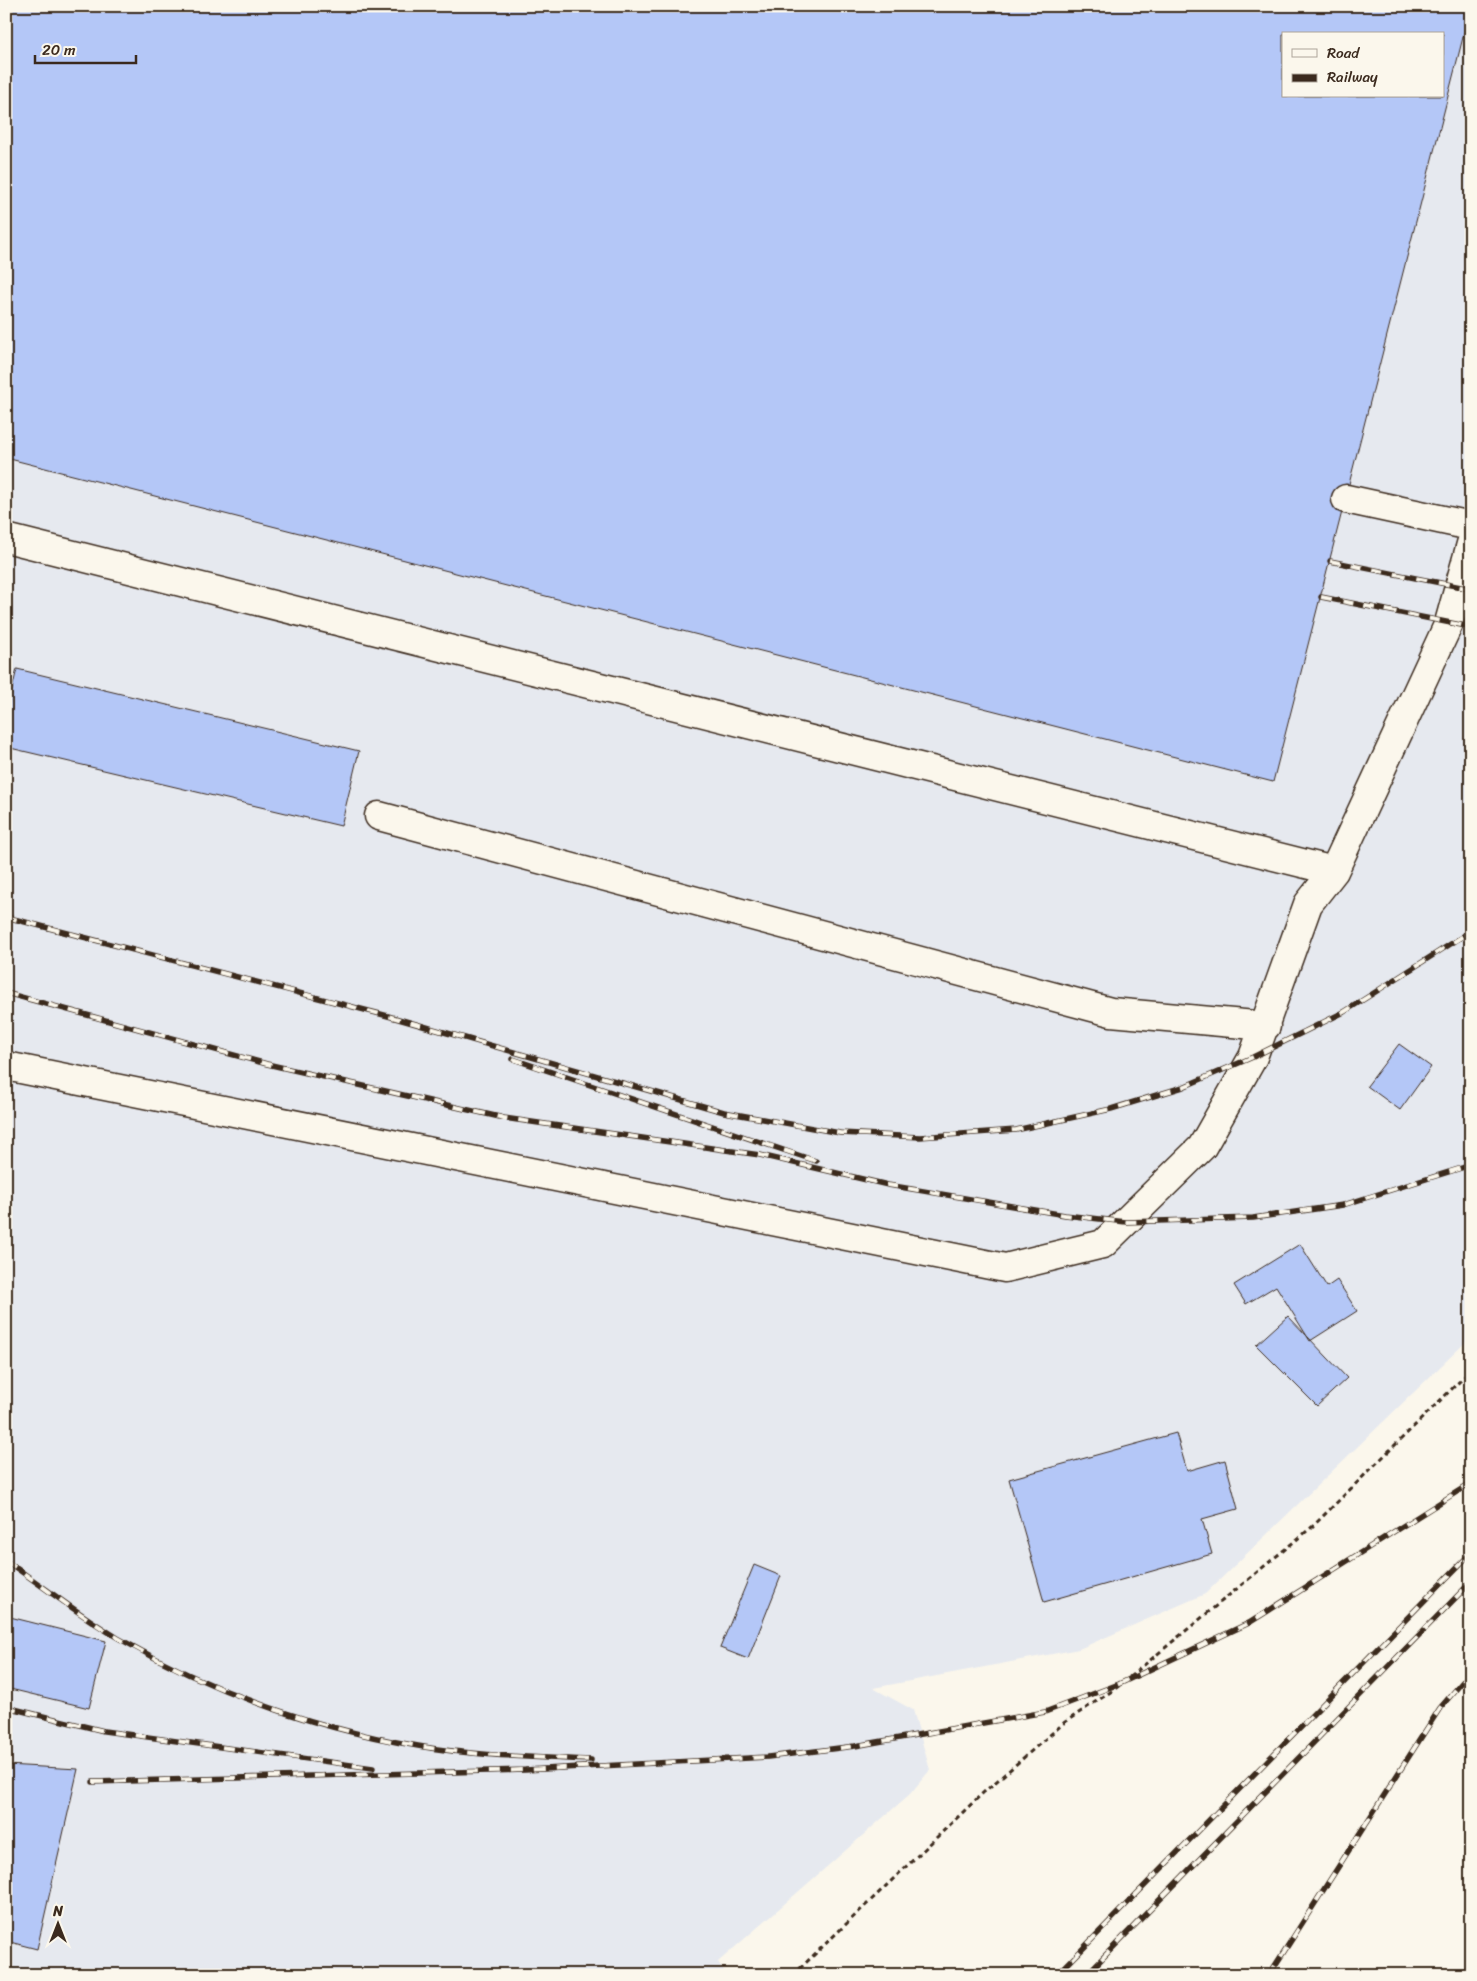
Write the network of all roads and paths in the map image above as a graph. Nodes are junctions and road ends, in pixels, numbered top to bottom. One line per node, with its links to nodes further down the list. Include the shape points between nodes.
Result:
1 (1346, 499): 2 (lane)
2 (1471, 526)
3 (6, 538): 6 (lane)
4 (1471, 544): 6 (lane, via 1448,623)
5 (379, 816): 7 (lane, via 1111,1012)
6 (1334, 871): 7 (lane, via 1308,904)
7 (1266, 1026): 8 (lane, via 1253,1057 1202,1147 1103,1244 1005,1268)
8 (6, 1066)
9 (1471, 1370): 10 (path, via 1312,1527 1115,1689 1065,1722 984,1792)
10 (793, 1975)

